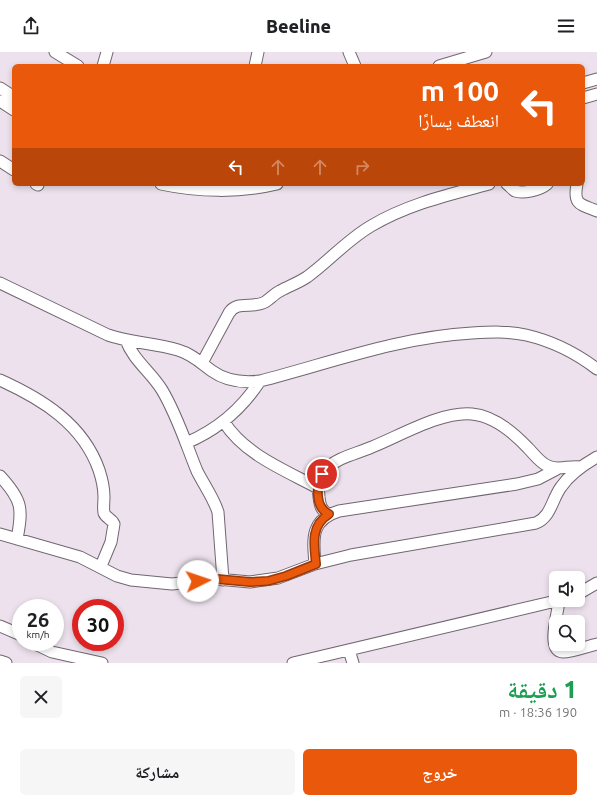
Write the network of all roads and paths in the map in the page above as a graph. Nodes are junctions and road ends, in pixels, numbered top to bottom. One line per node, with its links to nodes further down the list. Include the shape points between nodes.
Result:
1 (55, 52): 6 (street)
2 (107, 52): 7 (street)
3 (258, 52): 8 (street)
4 (349, 52): 9 (street)
5 (486, 52): 10 (street)
6 (75, 64)
7 (104, 64)
8 (255, 64)
9 (354, 64)
10 (447, 64)
11 (597, 79): 12 (street)
12 (585, 83)
13 (0, 88): 15 (street)
14 (597, 94): 16 (street)
15 (12, 96)
16 (585, 97)
17 (0, 101): 18 (street)
18 (12, 109)
19 (0, 161): 20 (street)
20 (12, 169)
21 (174, 186): 22 (street, via 217,190)
22 (261, 186)
23 (481, 186): 30 (street, via 430,199 397,212 357,235 306,278 261,304 233,308)
24 (509, 186): 25 (street, via 519,192)
25 (544, 186)
26 (577, 186): 27 (street, via 577,200)
27 (597, 211)
28 (0, 283): 29 (street, via 98,330)
29 (126, 340): 30 (street, via 177,350); 35 (street, via 134,356 162,391)
30 (202, 363): 33 (street, via 228,379)
31 (597, 369): 33 (street, via 565,349 539,338 515,333 490,332 440,335 388,346)
32 (0, 380): 45 (street, via 59,413 80,436 93,457 102,480 104,513 114,524 108,551)
33 (260, 381): 34 (street, via 247,399)
34 (224, 422): 35 (street); 40 (street, via 247,448)
35 (186, 443): 46 (street, via 218,512)
36 (597, 457): 37 (street)
37 (581, 467): 38 (street); 44 (street, via 560,488 546,516 536,523 351,554)
38 (559, 468): 40 (street, via 551,468 544,464 498,423 486,417 465,414 429,423 339,460 324,470); 41 (street, via 538,479 516,484)
39 (0, 476): 43 (street, via 19,502 21,516)
40 (318, 488): 41 (street, via 320,506)
41 (329, 514): 44 (street, via 318,525 314,534)
42 (0, 534): 43 (street)
43 (18, 539): 45 (street, via 80,557)
44 (316, 564): 46 (street, via 268,581)
45 (101, 566): 46 (street, via 116,576 131,580 182,584)
46 (223, 580)
47 (597, 583): 48 (street)
48 (585, 590)
49 (549, 603): 54 (street)
50 (559, 607): 53 (street, via 554,633 555,647 558,650 563,652)
51 (0, 626): 52 (street)
52 (12, 631)
53 (597, 644)
54 (349, 650): 59 (street); 60 (street)
55 (50, 651): 58 (street)
56 (0, 660): 57 (street)
57 (6, 663)
58 (102, 663)
59 (293, 663)
60 (353, 663)

